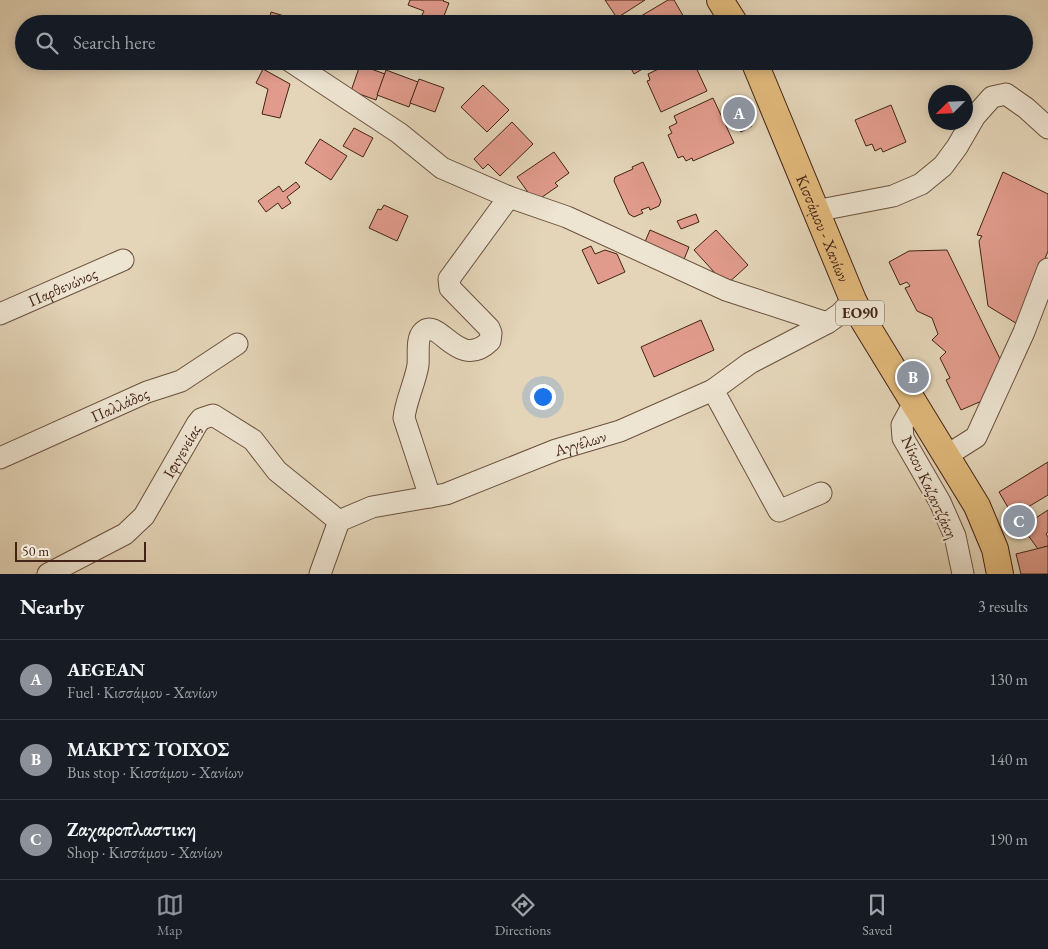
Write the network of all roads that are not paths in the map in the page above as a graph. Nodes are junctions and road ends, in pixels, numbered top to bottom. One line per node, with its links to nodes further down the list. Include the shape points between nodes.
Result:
1 (304, 70): 4 (street, via 399,133 442,168)
2 (758, 70): 5 (main road, Κισσάμου - Χανίων / ΕΟ90)
3 (1048, 128): 5 (street, via 1006,94 992,97 975,116 943,166 921,184 893,196)
4 (509, 197): 10 (street, via 567,217 726,290); 17 (street, via 449,279 450,288 489,328 490,341 479,350 464,351 434,330 422,332 419,338 418,365 404,418)
5 (815, 211): 8 (main road, Κισσάμου - Χανίων / ΕΟ90)
6 (123, 260): 9 (street, Παρθενώνος)
7 (1048, 269): 14 (street, via 1024,332 976,438)
8 (853, 300): 10 (street, Αγγέλων); 13 (main road, Κισσάμου - Χανίων / ΕΟ90)
9 (0, 314)
10 (827, 323): 12 (street, Αγγέλων, via 750,363)
11 (237, 344): 15 (street, Παλλάδος, via 181,381 147,392)
12 (713, 390): 16 (street, via 779,511); 17 (street, Αγγέλων, via 620,431 556,450 446,494)
13 (914, 403): 14 (main road, Κισσάμου - Χανίων / ΕΟ90); 21 (street, Νίκου Καζαντζάκη, via 902,425 903,438 940,502 955,536)
14 (946, 456): 22 (main road, Κισσάμου - Χανίων / ΕΟ90, via 977,506 995,550)
15 (0, 458)
16 (821, 493)
17 (430, 497): 18 (street, Αγγέλων, via 372,507)
18 (339, 521): 19 (street, Ιφιγενείας, via 277,471 253,440 213,415 197,424 144,516 125,534); 20 (street)
19 (48, 574)
20 (320, 574)
21 (963, 574)
22 (1000, 574)

